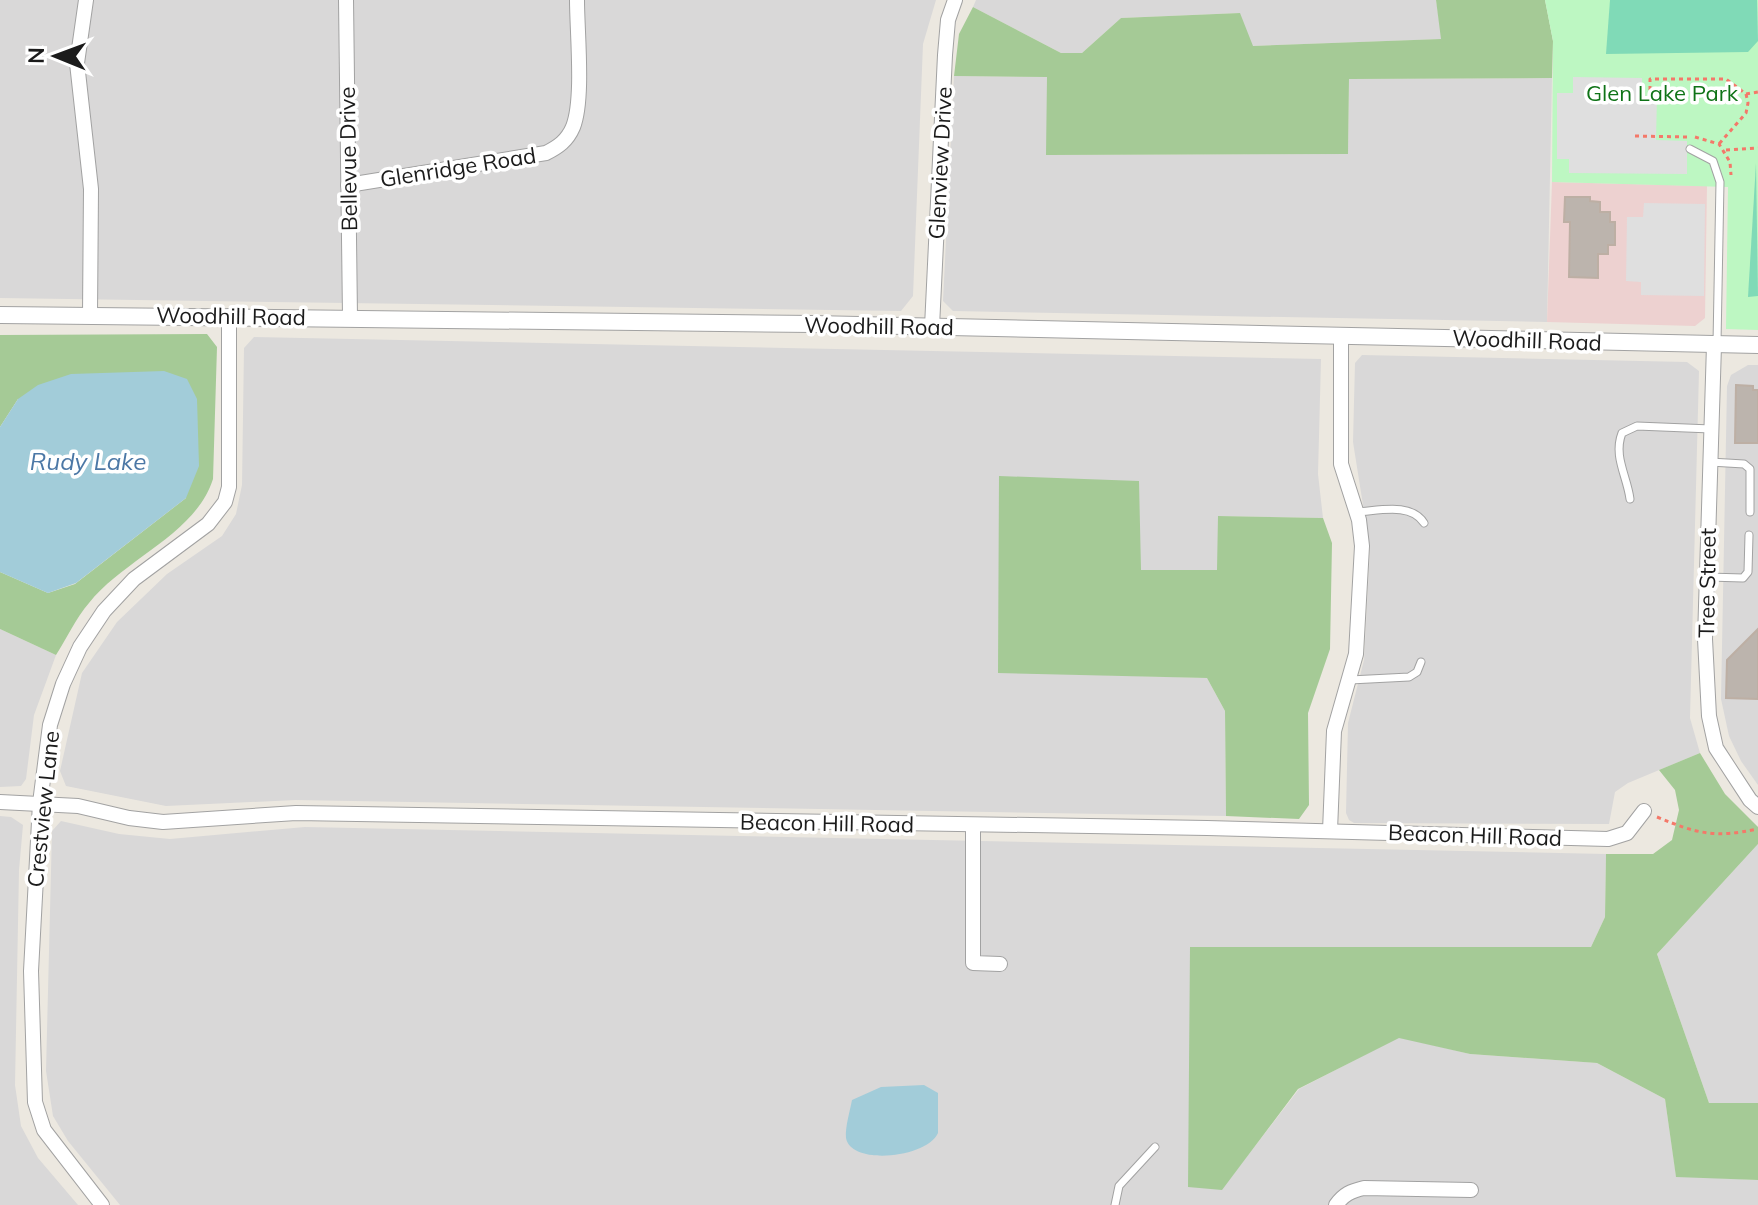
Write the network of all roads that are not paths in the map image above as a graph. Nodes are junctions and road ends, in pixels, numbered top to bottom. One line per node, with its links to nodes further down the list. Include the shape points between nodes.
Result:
1 (86, 0): 8 (street, via 77,63 91,189)
2 (346, 0): 6 (street, Bellevue Drive)
3 (577, 0): 6 (street, Glenridge Road, via 578,104 562,144 546,153)
4 (955, 0): 11 (street, Glenview Drive, via 945,55)
5 (1690, 149): 13 (lane, via 1713,161 1720,182)
6 (348, 185): 10 (street, Bellevue Drive)
7 (0, 315): 8 (street, Woodhill Road)
8 (90, 315): 9 (street, Woodhill Road)
9 (229, 316): 10 (street, Woodhill Road); 26 (street, Crestview Lane, via 225,502 208,524 134,579 80,647 50,725)
10 (350, 317): 11 (street, Woodhill Road)
11 (932, 327): 12 (street, Woodhill Road)
12 (1341, 335): 13 (street, Woodhill Road); 18 (street, via 1341,464)
13 (1716, 345): 14 (street, Woodhill Road); 15 (street, Tree Street)
14 (1758, 345)
15 (1711, 429): 16 (street, Tree Street); 17 (lane, via 1637,426 1622,433 1618,459)
16 (1710, 462): 19 (lane, via 1750,469); 22 (street, Tree Street)
17 (1630, 499)
18 (1357, 512): 20 (lane, via 1406,510); 24 (street, via 1362,546 1358,627)
19 (1750, 512)
20 (1424, 523)
21 (1749, 535): 22 (lane, via 1748,572 1743,578)
22 (1708, 577): 27 (street, Tree Street, via 1709,716 1716,748)
23 (1421, 662): 24 (lane, via 1409,677)
24 (1348, 680): 30 (street, via 1334,731)
25 (0, 802): 26 (street, Beacon Hill Road)
26 (40, 803): 29 (street, Beacon Hill Road, via 163,822 296,813); 34 (street, Crestview Lane, via 31,971 35,1102 44,1130)
27 (1758, 807)
28 (1644, 811): 30 (street, Beacon Hill Road, via 1627,833 1608,839)
29 (973, 826): 30 (street, Beacon Hill Road); 31 (street, via 973,963)
30 (1330, 831)
31 (1000, 964)
32 (1155, 1147): 35 (lane, via 1119,1186)
33 (1471, 1190): 36 (street, via 1364,1188 1352,1190)
34 (102, 1205)
35 (1115, 1205)
36 (1336, 1205)

